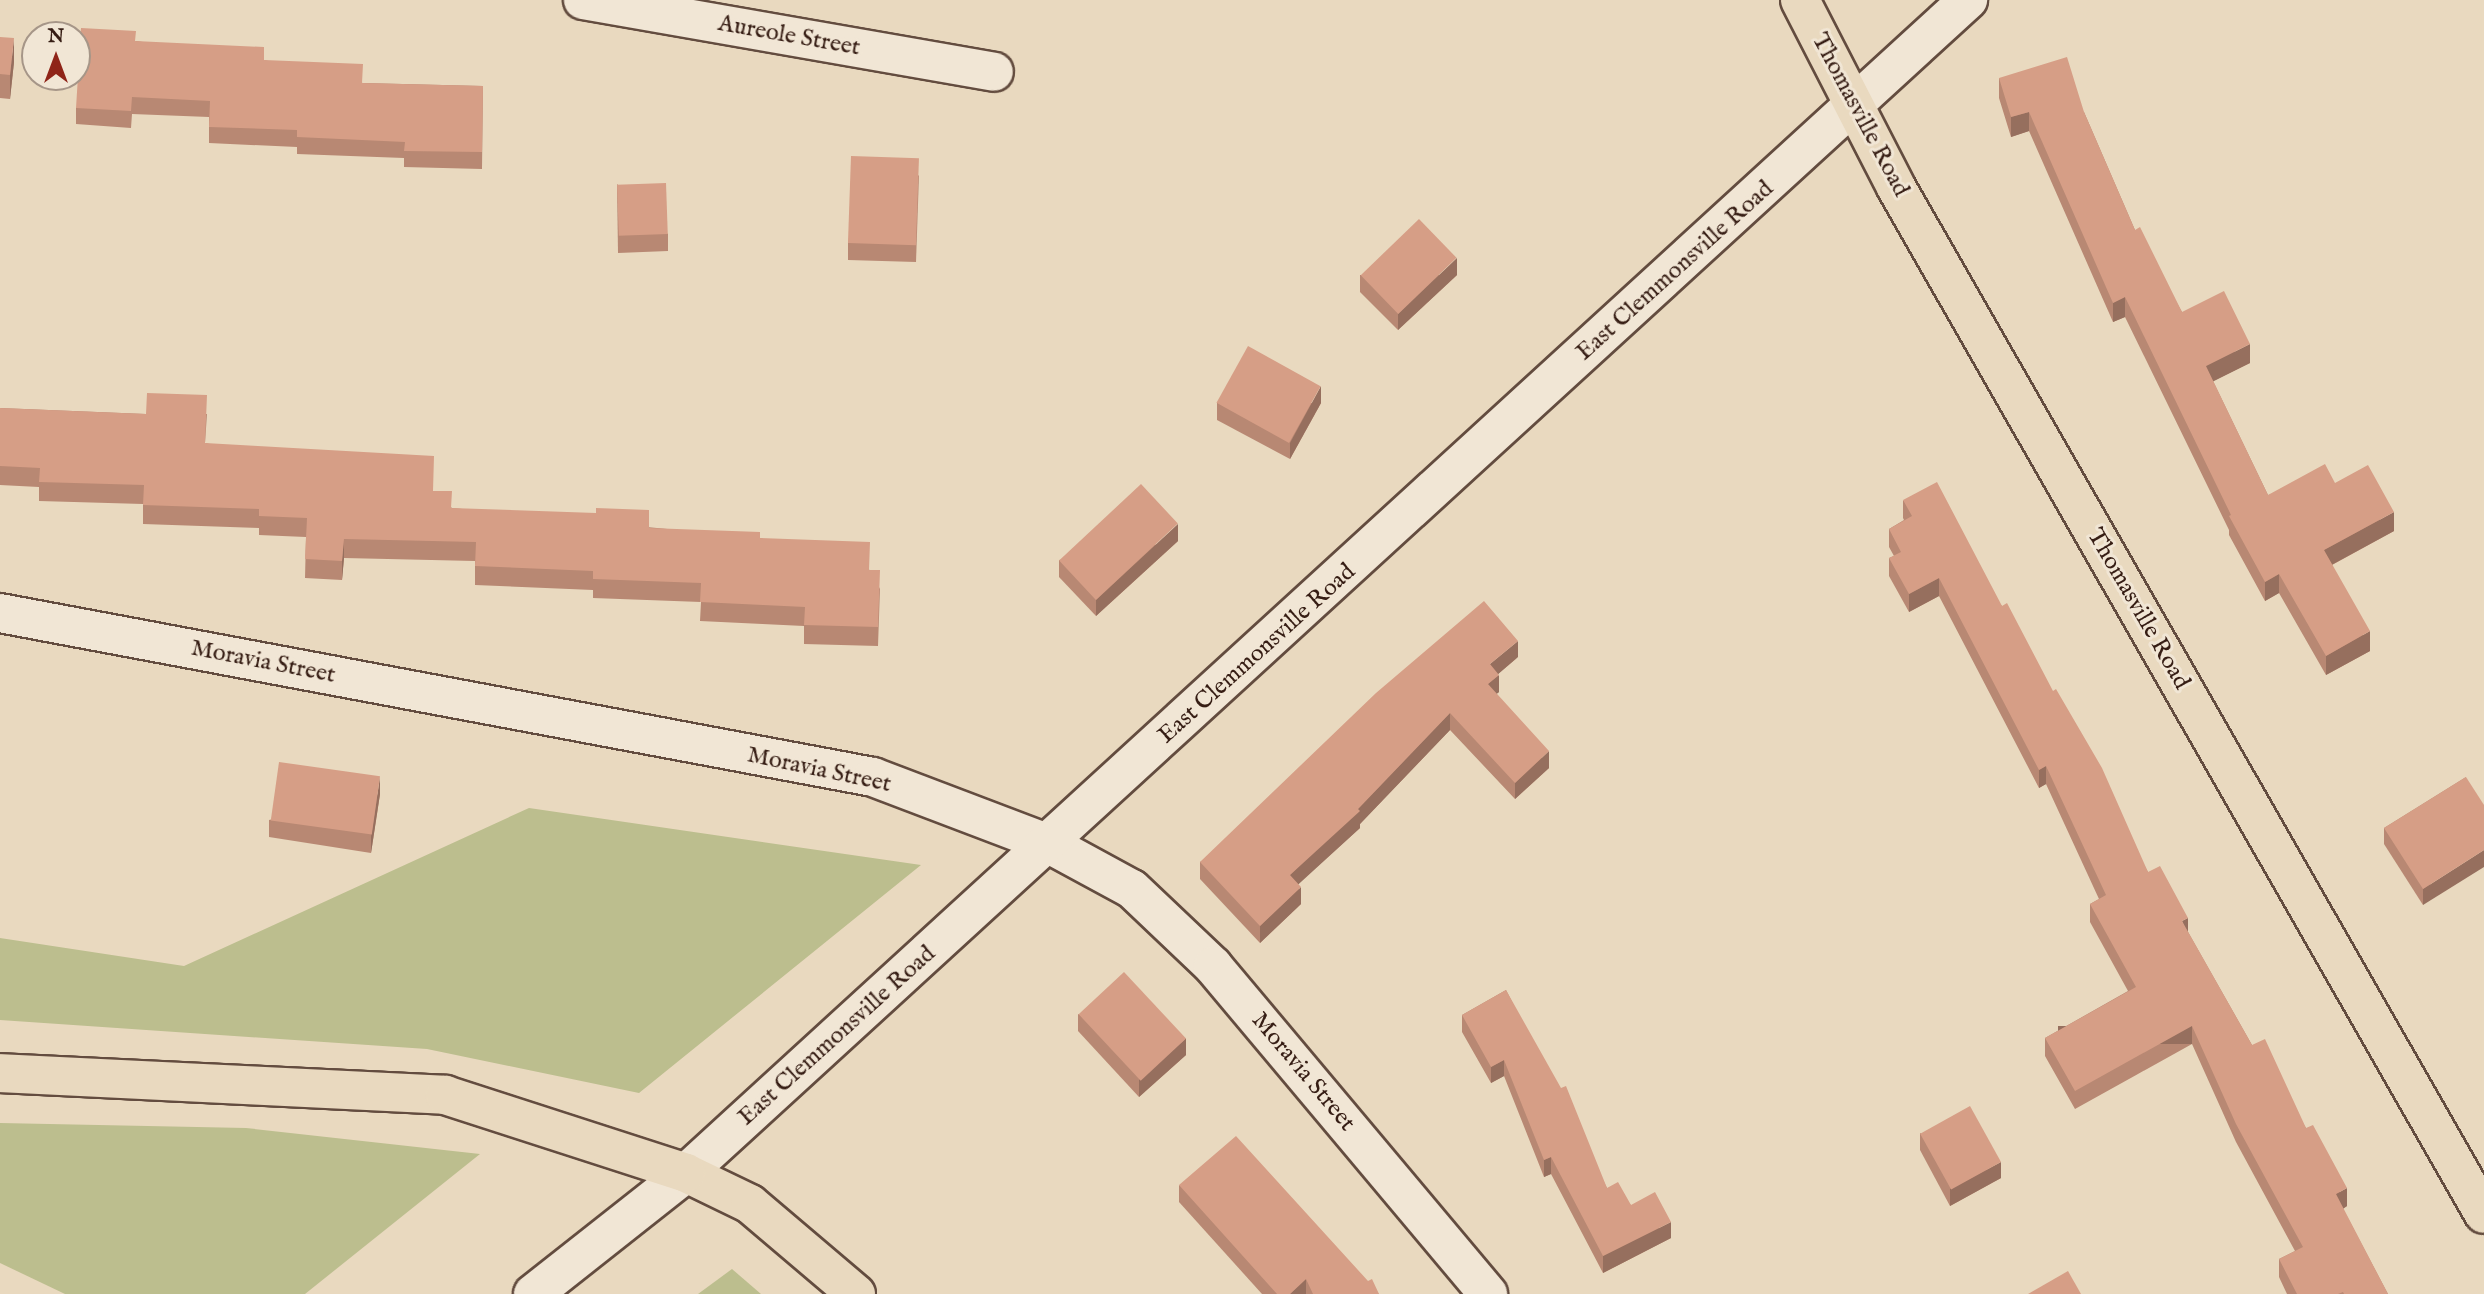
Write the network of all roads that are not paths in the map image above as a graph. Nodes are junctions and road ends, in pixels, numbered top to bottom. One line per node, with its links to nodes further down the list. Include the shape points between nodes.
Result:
1 (583, 0): 4 (street, Aureole Street)
2 (1800, 0): 5 (main road, Thomasville Road)
3 (1968, 0): 5 (street, East Clemmonsville Road)
4 (994, 72)
5 (1854, 107): 7 (street, East Clemmonsville Road); 10 (main road, Thomasville Road)
6 (0, 613): 7 (street, Moravia Street, via 873,777)
7 (1049, 844): 9 (street, East Clemmonsville Road); 13 (street, Moravia Street, via 1132,889 1213,966)
8 (0, 1073): 9 (main road, via 445,1095)
9 (686, 1173): 11 (street, East Clemmonsville Road); 12 (main road, via 750,1204)
10 (2484, 1214)
11 (533, 1294)
12 (856, 1294)
13 (1488, 1294)

